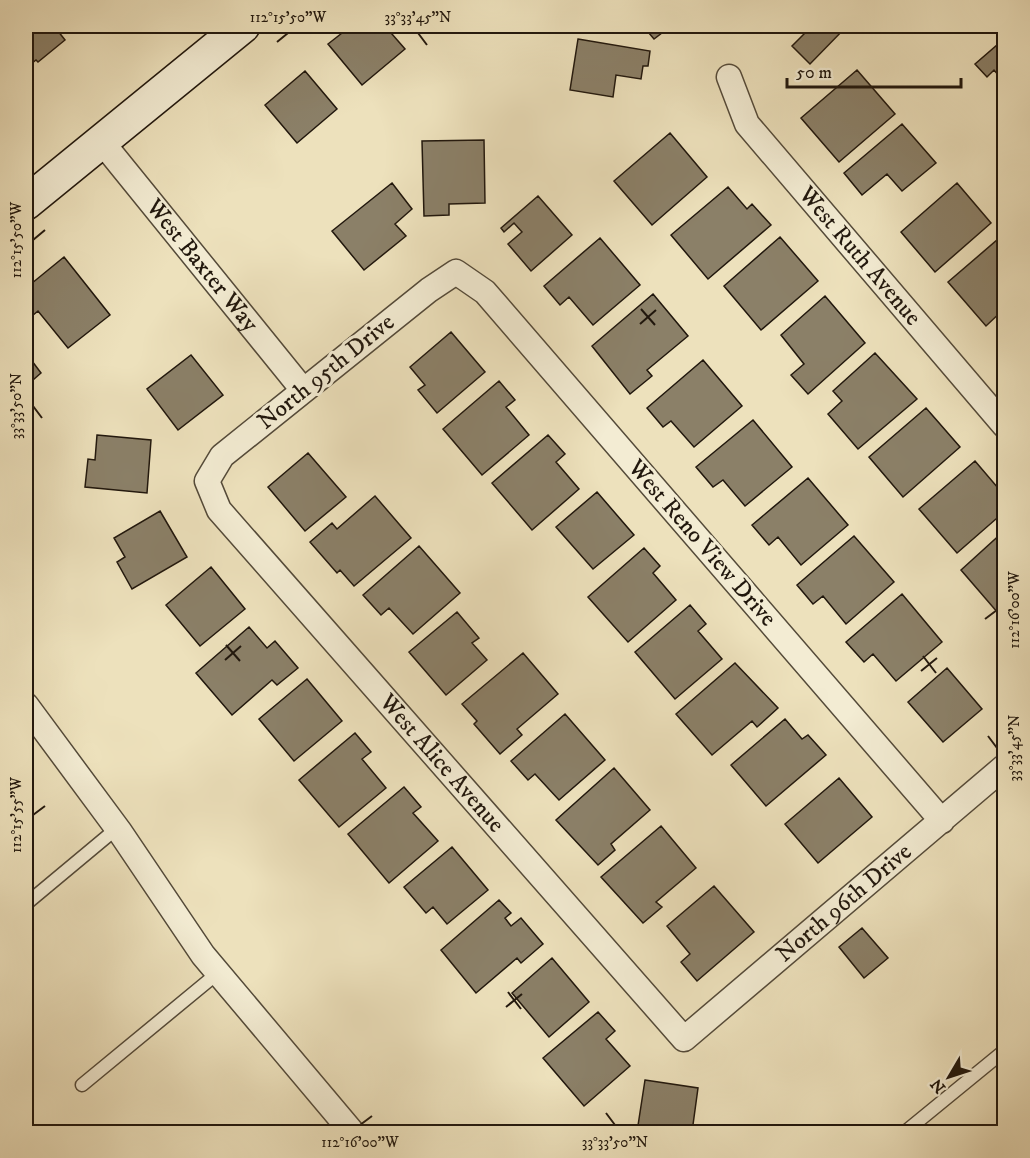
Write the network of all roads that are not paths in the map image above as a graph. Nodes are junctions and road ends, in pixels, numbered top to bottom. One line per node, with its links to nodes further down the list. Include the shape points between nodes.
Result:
1 (243, 26): 3 (street)
2 (729, 77): 7 (street, West Ruth Avenue, via 747,124)
3 (102, 142): 4 (street); 6 (street, West Baxter Way)
4 (26, 203)
5 (456, 272): 6 (street, North 95th Drive); 11 (street, West Reno View Drive, via 485,292)
6 (303, 390): 8 (street, North 95th Drive, via 222,456)
7 (1005, 425)
8 (207, 482): 15 (street, West Alice Avenue, via 219,510)
9 (26, 705): 12 (street)
10 (1005, 767): 11 (street, North 96th Drive)
11 (942, 821): 15 (street, North 96th Drive)
12 (116, 829): 13 (lane); 14 (street, via 203,956)
13 (26, 904)
14 (219, 972): 17 (lane); 18 (street)
15 (684, 1039)
16 (1005, 1051): 19 (lane)
17 (82, 1084)
18 (352, 1132)
19 (905, 1132)

